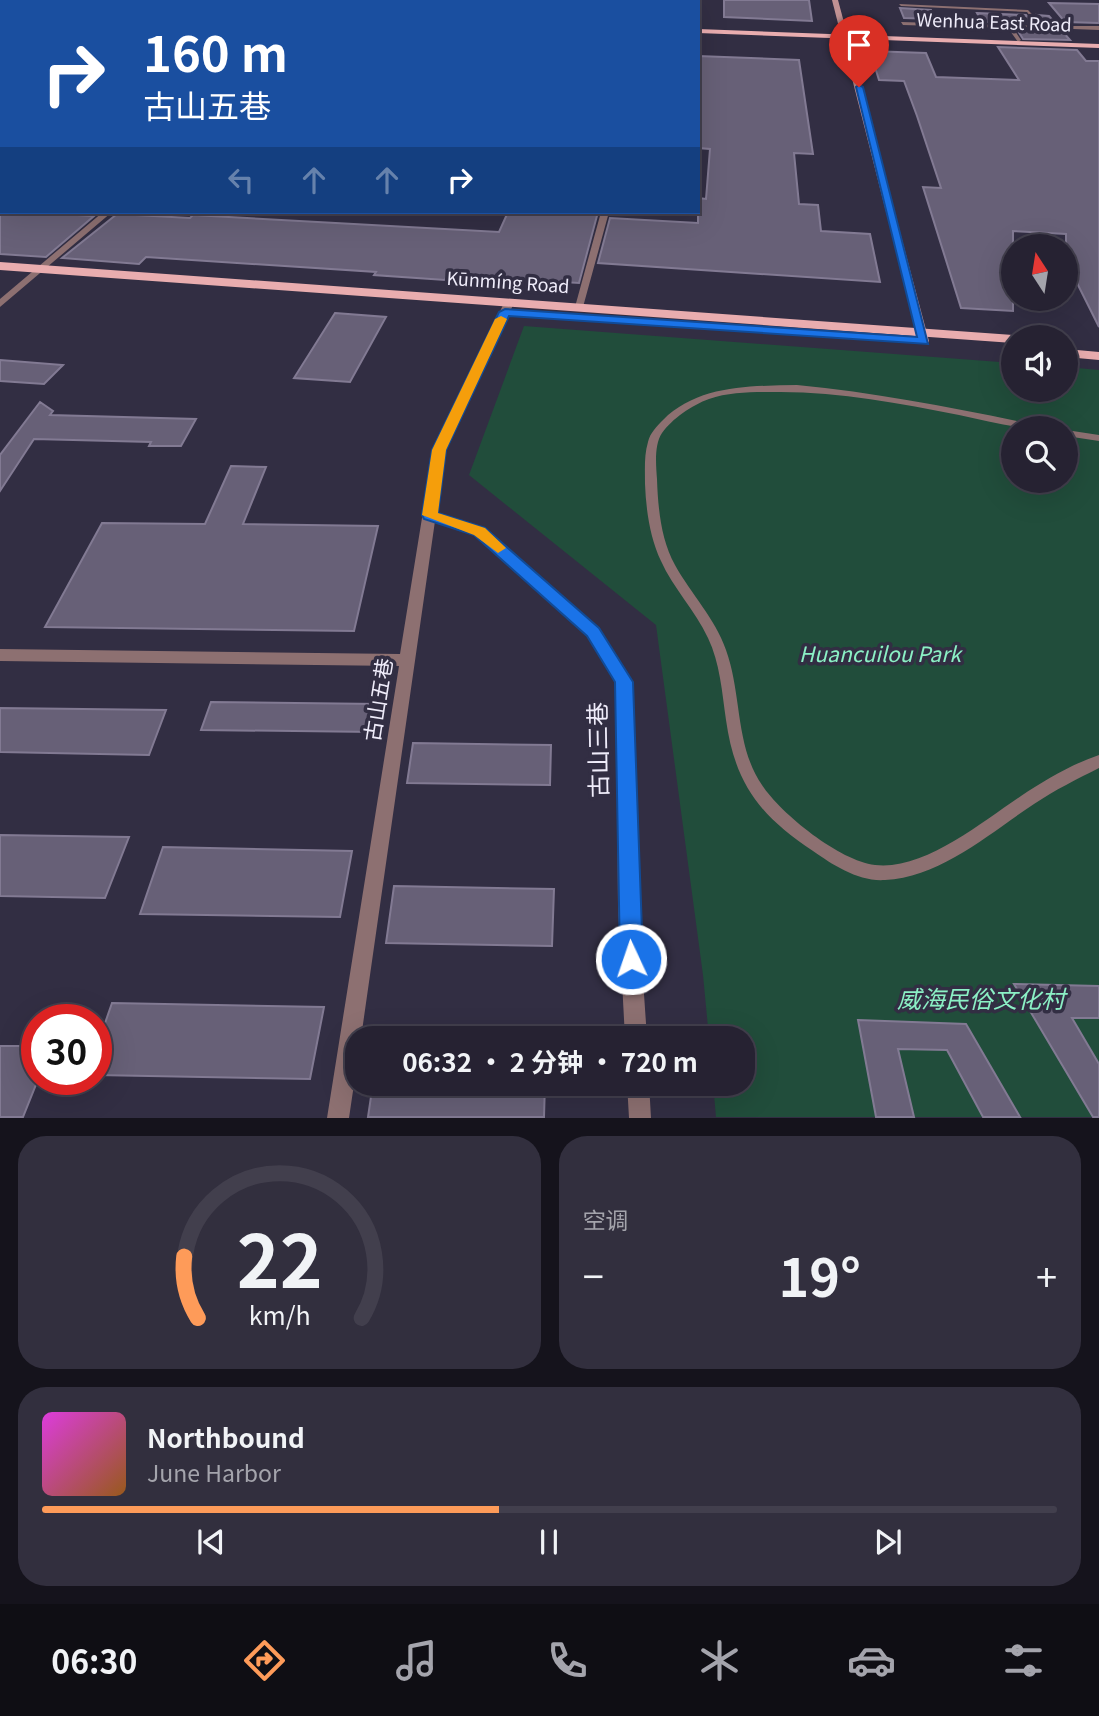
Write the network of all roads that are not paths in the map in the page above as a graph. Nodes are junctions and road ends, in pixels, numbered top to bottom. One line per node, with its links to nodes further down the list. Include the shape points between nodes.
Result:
1 (835, 0): 8 (main road)
2 (901, 5): 4 (lane, via 1028,10 1042,28)
3 (903, 23): 4 (lane)
4 (1010, 27): 9 (lane)
5 (1073, 27): 6 (lane)
6 (1099, 29)
7 (700, 30): 8 (main road)
8 (846, 35): 9 (main road, Wenhua East Road); 10 (main road); 20 (main road)
9 (1018, 40): 10 (main road, Wenhua East Road)
10 (1099, 44)
11 (106, 214): 14 (street)
12 (604, 214): 19 (lane)
13 (0, 266): 14 (main road, Kūnmíng Road)
14 (40, 268): 16 (street); 18 (main road, Kūnmíng Road)
15 (0, 277): 16 (main road, Kūnmíng Road)
16 (28, 279): 17 (street); 18 (main road, Kūnmíng Road)
17 (0, 303)
18 (507, 307): 19 (main road, Kūnmíng Road); 20 (main road, Kūnmíng Road); 30 (street, 古山五巷, via 439,450)
19 (579, 307): 20 (main road, Kūnmíng Road)
20 (922, 337): 21 (main road, Kūnmíng Road); 24 (main road, Kūnmíng Road)
21 (1001, 338)
22 (1078, 343): 23 (main road)
23 (1099, 345)
24 (1001, 347)
25 (1078, 354): 26 (main road)
26 (1099, 356)
27 (1001, 422): 33 (lane, via 789,387 714,394 678,411 653,438 651,473 657,531 667,563 695,602 719,648 730,687 737,747 753,787 789,828 840,861 883,874 922,867 1048,786)
28 (1078, 435): 29 (lane)
29 (1099, 438)
30 (430, 515): 32 (street, 古山五巷); 34 (street, 古山三巷, via 480,532 593,632 624,682)
31 (0, 655): 32 (street)
32 (406, 660): 36 (street, 古山五巷)
33 (1099, 761)
34 (635, 1026)
35 (639, 1096): 37 (street)
36 (338, 1118)
37 (640, 1118)

